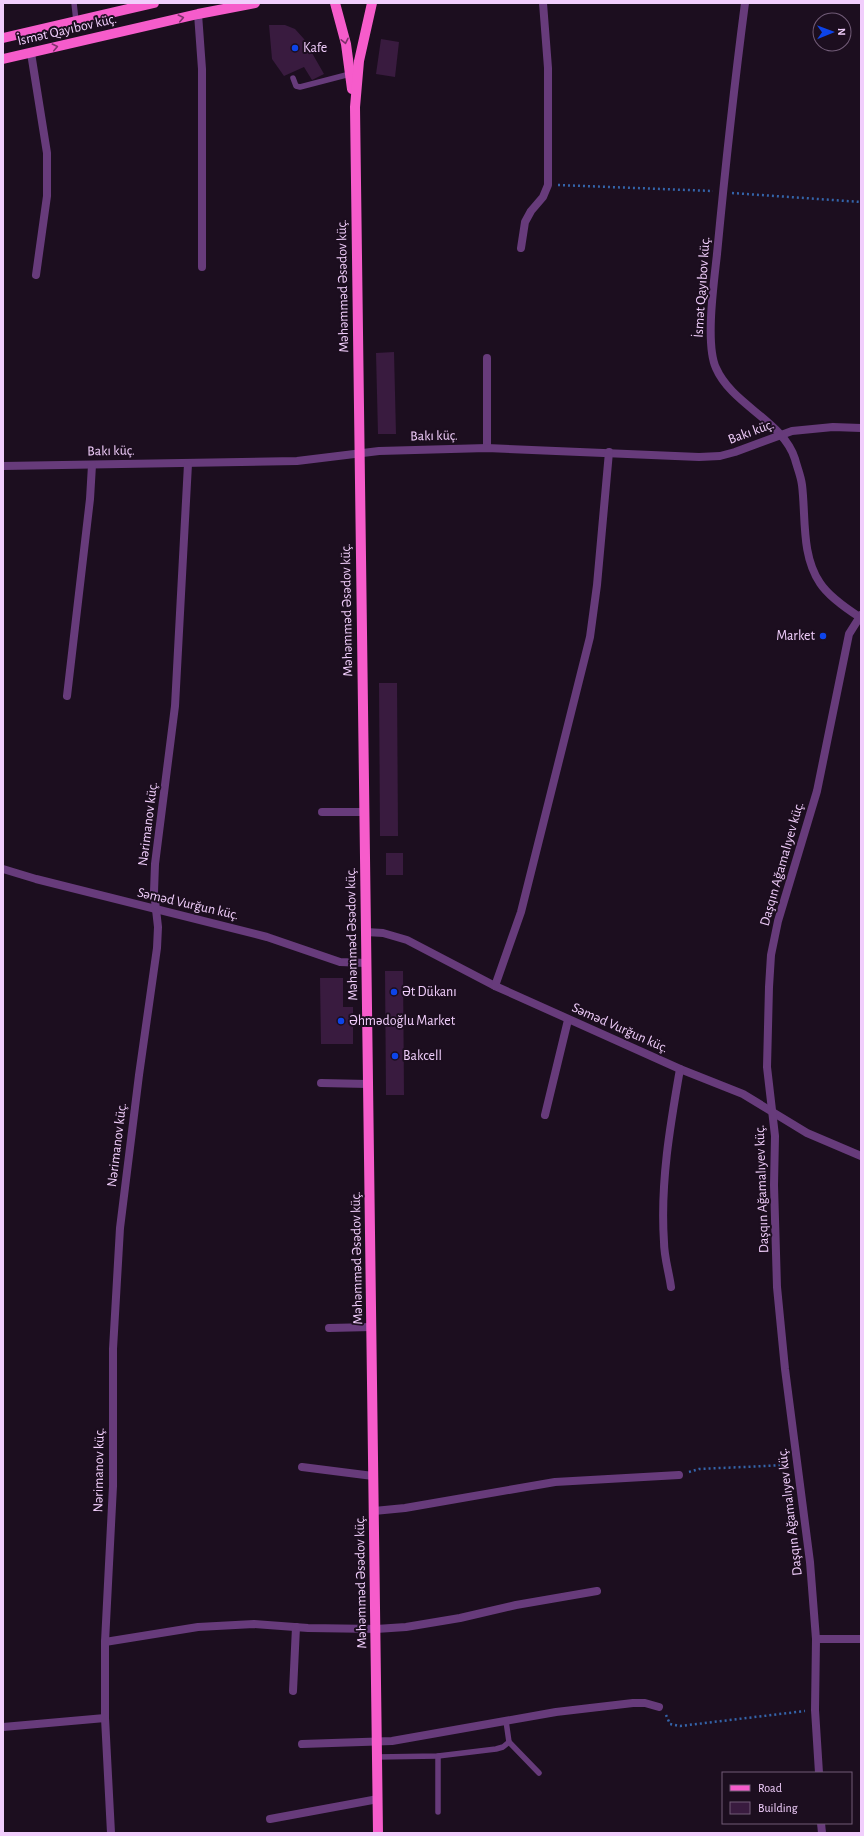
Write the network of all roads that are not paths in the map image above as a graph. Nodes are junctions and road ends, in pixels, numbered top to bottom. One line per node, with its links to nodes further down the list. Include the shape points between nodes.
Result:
1 (74, 3): 9 (lane)
2 (154, 3): 9 (main road, İsmət Qayıbov küç.)
3 (255, 3): 8 (main road, İsmət Qayıbov küç.)
4 (335, 3): 13 (main road, one-way to 13, via 346,44)
5 (372, 3): 15 (main road, via 359,61)
6 (543, 3): 16 (street, via 548,68 548,185 543,197 525,222)
7 (745, 3): 21 (street, İsmət Qayıbov küç., via 723,192 712,313 712,345 716,368 730,391)
8 (198, 14): 11 (main road, İsmət Qayıbov küç., one-way to 8); 17 (street, via 202,69)
9 (76, 21): 10 (main road, İsmət Qayıbov küç.)
10 (3, 38)
11 (31, 53): 12 (main road, İsmət Qayıbov küç.); 18 (street, via 47,153 47,196)
12 (3, 59)
13 (350, 74): 14 (lane, via 300,87 296,86); 15 (main road)
14 (293, 78)
15 (355, 107): 24 (main road, Məhəmməd Əsədov küç.)
16 (521, 248)
17 (202, 267)
18 (36, 275)
19 (487, 358): 22 (street)
20 (861, 428): 21 (street, Bakı küç., via 814,428)
21 (780, 435): 23 (street, Bakı küç., via 720,456); 28 (street, İsmət Qayıbov küç., via 794,456 802,484 806,542 812,571 820,585)
22 (487, 448): 23 (street, Bakı küç.); 24 (street, Bakı küç.)
23 (609, 452): 36 (street, via 590,637 521,912)
24 (359, 454): 25 (street, Bakı küç., via 297,461); 31 (main road, Məhəmməd Əsədov küç.)
25 (188, 464): 26 (street, Bakı küç.); 33 (street, Nərimanov küç., via 175,706 155,864)
26 (92, 465): 27 (street, Bakı küç.); 29 (street)
27 (3, 466)
28 (860, 616): 41 (street, Daşqın Ağamalıyev küç., via 849,634 817,791 778,921 771,955 767,1067)
29 (67, 696)
30 (322, 812): 31 (street)
31 (364, 812): 34 (main road, Məhəmməd Əsədov küç.)
32 (3, 869): 33 (street, Səməd Vurğun küç.)
33 (156, 910): 35 (street, Səməd Vurğun küç., via 267,937 340,962); 56 (street, Nərimanov küç., via 157,948 120,1228 113,1348 112,1486)
34 (366, 932): 35 (main road, Məhəmməd Əsədov küç.); 36 (street, Səməd Vurğun küç., via 383,933 407,940)
35 (366, 964): 40 (main road, Məhəmməd Əsədov küç.)
36 (495, 986): 37 (street, Səməd Vurğun küç.)
37 (568, 1020): 38 (street, Səməd Vurğun küç.); 42 (street)
38 (680, 1069): 41 (street, Səməd Vurğun küç., via 743,1094); 44 (street, via 669,1129 664,1191 664,1242)
39 (321, 1083): 40 (street)
40 (368, 1084): 45 (main road, Məhəmməd Əsədov küç.)
41 (772, 1113): 43 (street, Səməd Vurğun küç., via 808,1133); 54 (street, Daşqın Ağamalıyev küç., via 775,1136 778,1287 785,1369 810,1562)
42 (545, 1115)
43 (861, 1156)
44 (671, 1287)
45 (372, 1327): 46 (street); 49 (main road, Məhəmməd Əsədov küç.)
46 (329, 1328)
47 (302, 1467): 49 (street)
48 (679, 1475): 50 (street, via 554,1482)
49 (374, 1476): 50 (main road, Məhəmməd Əsədov küç.)
50 (374, 1511): 53 (main road, Məhəmməd Əsədov küç.)
51 (597, 1591): 53 (street, via 460,1618)
52 (296, 1627): 53 (street); 56 (street, via 254,1624 198,1627); 57 (street)
53 (376, 1629): 62 (main road, Məhəmməd Əsədov küç.)
54 (816, 1639): 55 (street); 67 (street, Daşqın Ağamalıyev küç.)
55 (861, 1639)
56 (105, 1642): 59 (street, Nərimanov küç.)
57 (293, 1691)
58 (659, 1707): 60 (street, via 633,1703)
59 (105, 1718): 61 (street); 72 (street, Nərimanov küç.)
60 (506, 1721): 62 (street); 63 (lane)
61 (3, 1727)
62 (377, 1742): 64 (street); 66 (main road, Məhəmməd Əsədov küç.)
63 (509, 1742): 65 (lane, via 496,1749); 68 (lane)
64 (302, 1744)
65 (438, 1756): 66 (lane); 70 (lane)
66 (378, 1757): 69 (main road, Məhəmməd Əsədov küç.)
67 (819, 1772)
68 (539, 1773)
69 (378, 1799): 71 (street); 73 (main road, Məhəmməd Əsədov küç.)
70 (438, 1812)
71 (270, 1819)
72 (111, 1833)
73 (378, 1833)

